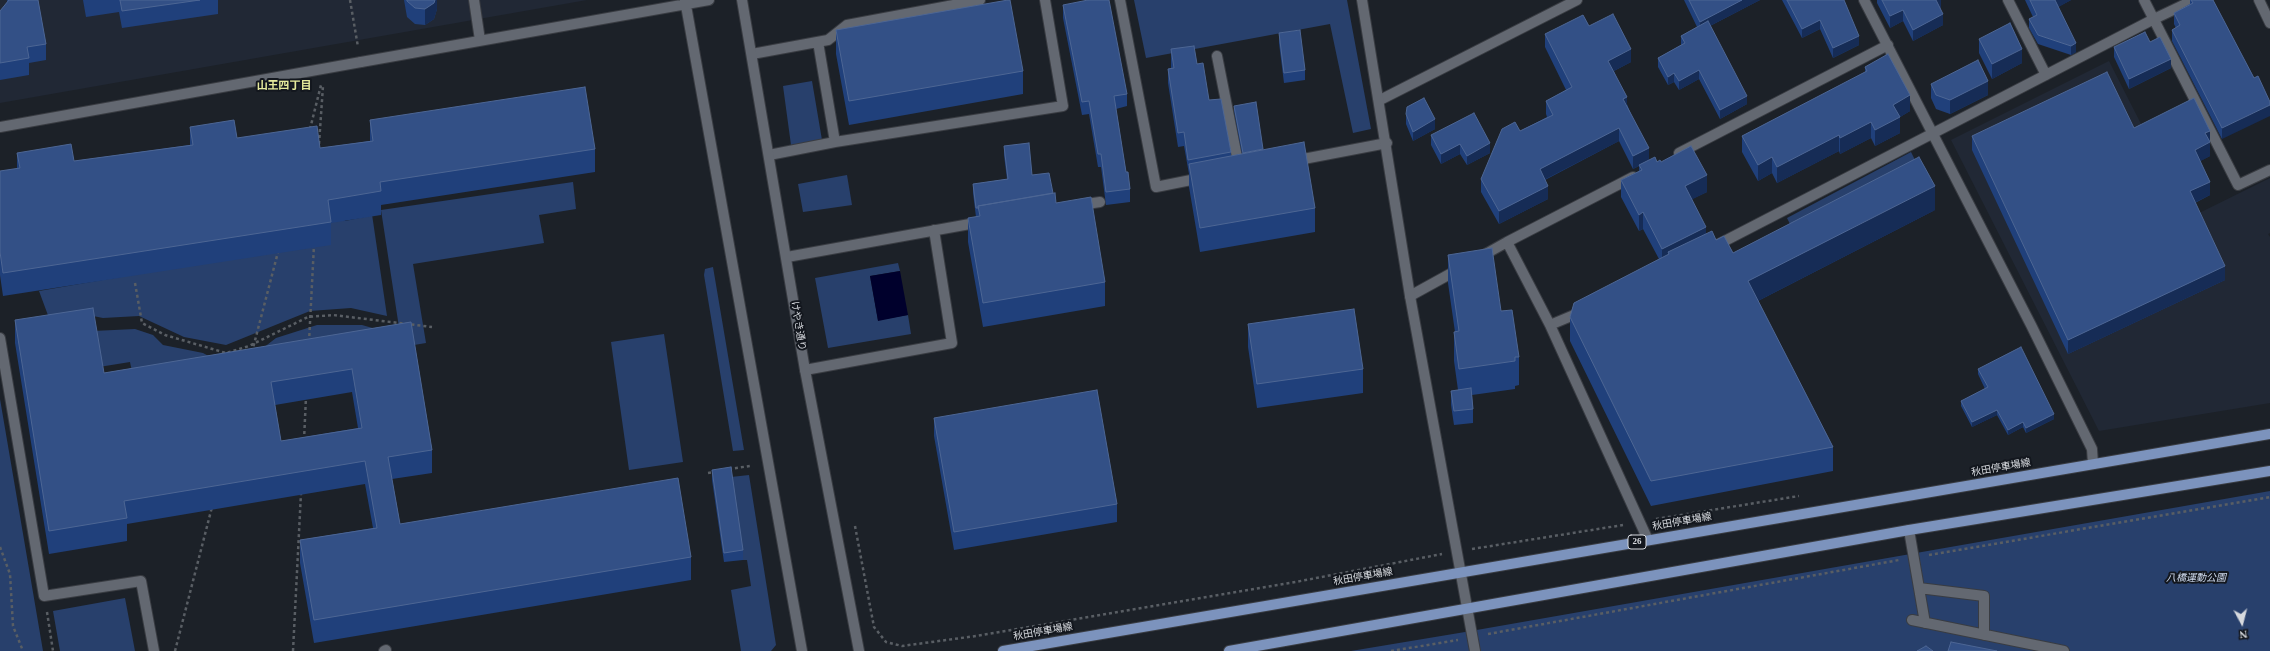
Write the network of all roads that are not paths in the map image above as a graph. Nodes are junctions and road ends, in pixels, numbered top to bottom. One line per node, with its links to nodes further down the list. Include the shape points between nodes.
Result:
1 (474, 0): 17 (street)
2 (709, 0): 14 (street)
3 (742, 0): 20 (street, けやき通り)
4 (980, 0): 18 (street, via 847,25 828,40)
5 (1045, 0): 26 (street, via 1063,106)
6 (1120, 0): 34 (street, via 1156,187)
7 (1362, 0): 23 (street)
8 (1577, 0): 23 (street)
9 (1864, 0): 19 (street)
10 (2008, 0): 22 (street)
11 (2144, 0): 15 (street)
12 (2194, 0): 15 (street)
13 (2259, 0): 16 (street)
14 (685, 1): 17 (street); 59 (street)
15 (2154, 19): 22 (street); 31 (street, via 2238,186)
16 (2270, 23)
17 (480, 40): 24 (street)
18 (818, 42): 20 (street); 26 (street)
19 (1888, 45): 25 (street); 29 (street)
20 (752, 54): 28 (street, けやき通り)
21 (1217, 56): 32 (street)
22 (2046, 75): 25 (street)
23 (1380, 100): 27 (street)
24 (0, 127)
25 (1934, 132): 40 (street); 48 (street, via 2092,449)
26 (835, 142): 28 (street)
27 (1387, 143): 30 (street); 42 (street)
28 (770, 155): 41 (street, けやき通り)
29 (1667, 159)
30 (1286, 162)
31 (2270, 170)
32 (1239, 171)
33 (1640, 173): 39 (street)
34 (1209, 177)
35 (1100, 202): 36 (street)
36 (1070, 207)
37 (994, 220): 38 (street)
38 (934, 230): 41 (street); 46 (street, via 952,343)
39 (1506, 242): 42 (street); 44 (street)
40 (1708, 250)
41 (786, 257): 46 (street, けやき通り)
42 (1410, 296): 52 (street)
43 (1590, 308): 44 (street)
44 (1550, 325): 51 (street)
45 (0, 338): 58 (street, via 44,596 142,581)
46 (805, 370): 60 (street, けやき通り)
47 (2270, 434): 48 (main road, 秋田停車場線 / 26)
48 (2093, 464): 51 (main road, 秋田停車場線 / 26)
49 (2270, 471): 50 (main road)
50 (1909, 530): 53 (street); 54 (main road)
51 (1648, 540): 52 (main road, 秋田停車場線 / 26)
52 (1460, 572): 54 (street); 61 (main road, 秋田停車場線 / 26)
53 (1919, 588): 56 (street); 57 (street, via 1984,596)
54 (1467, 610): 62 (main road); 63 (street)
55 (1912, 620): 56 (street)
56 (1925, 623): 57 (street)
57 (1984, 635): 64 (street)
58 (154, 651)
59 (802, 651)
60 (858, 651)
61 (1004, 651)
62 (1229, 651)
63 (1475, 651)
64 (2064, 651)

